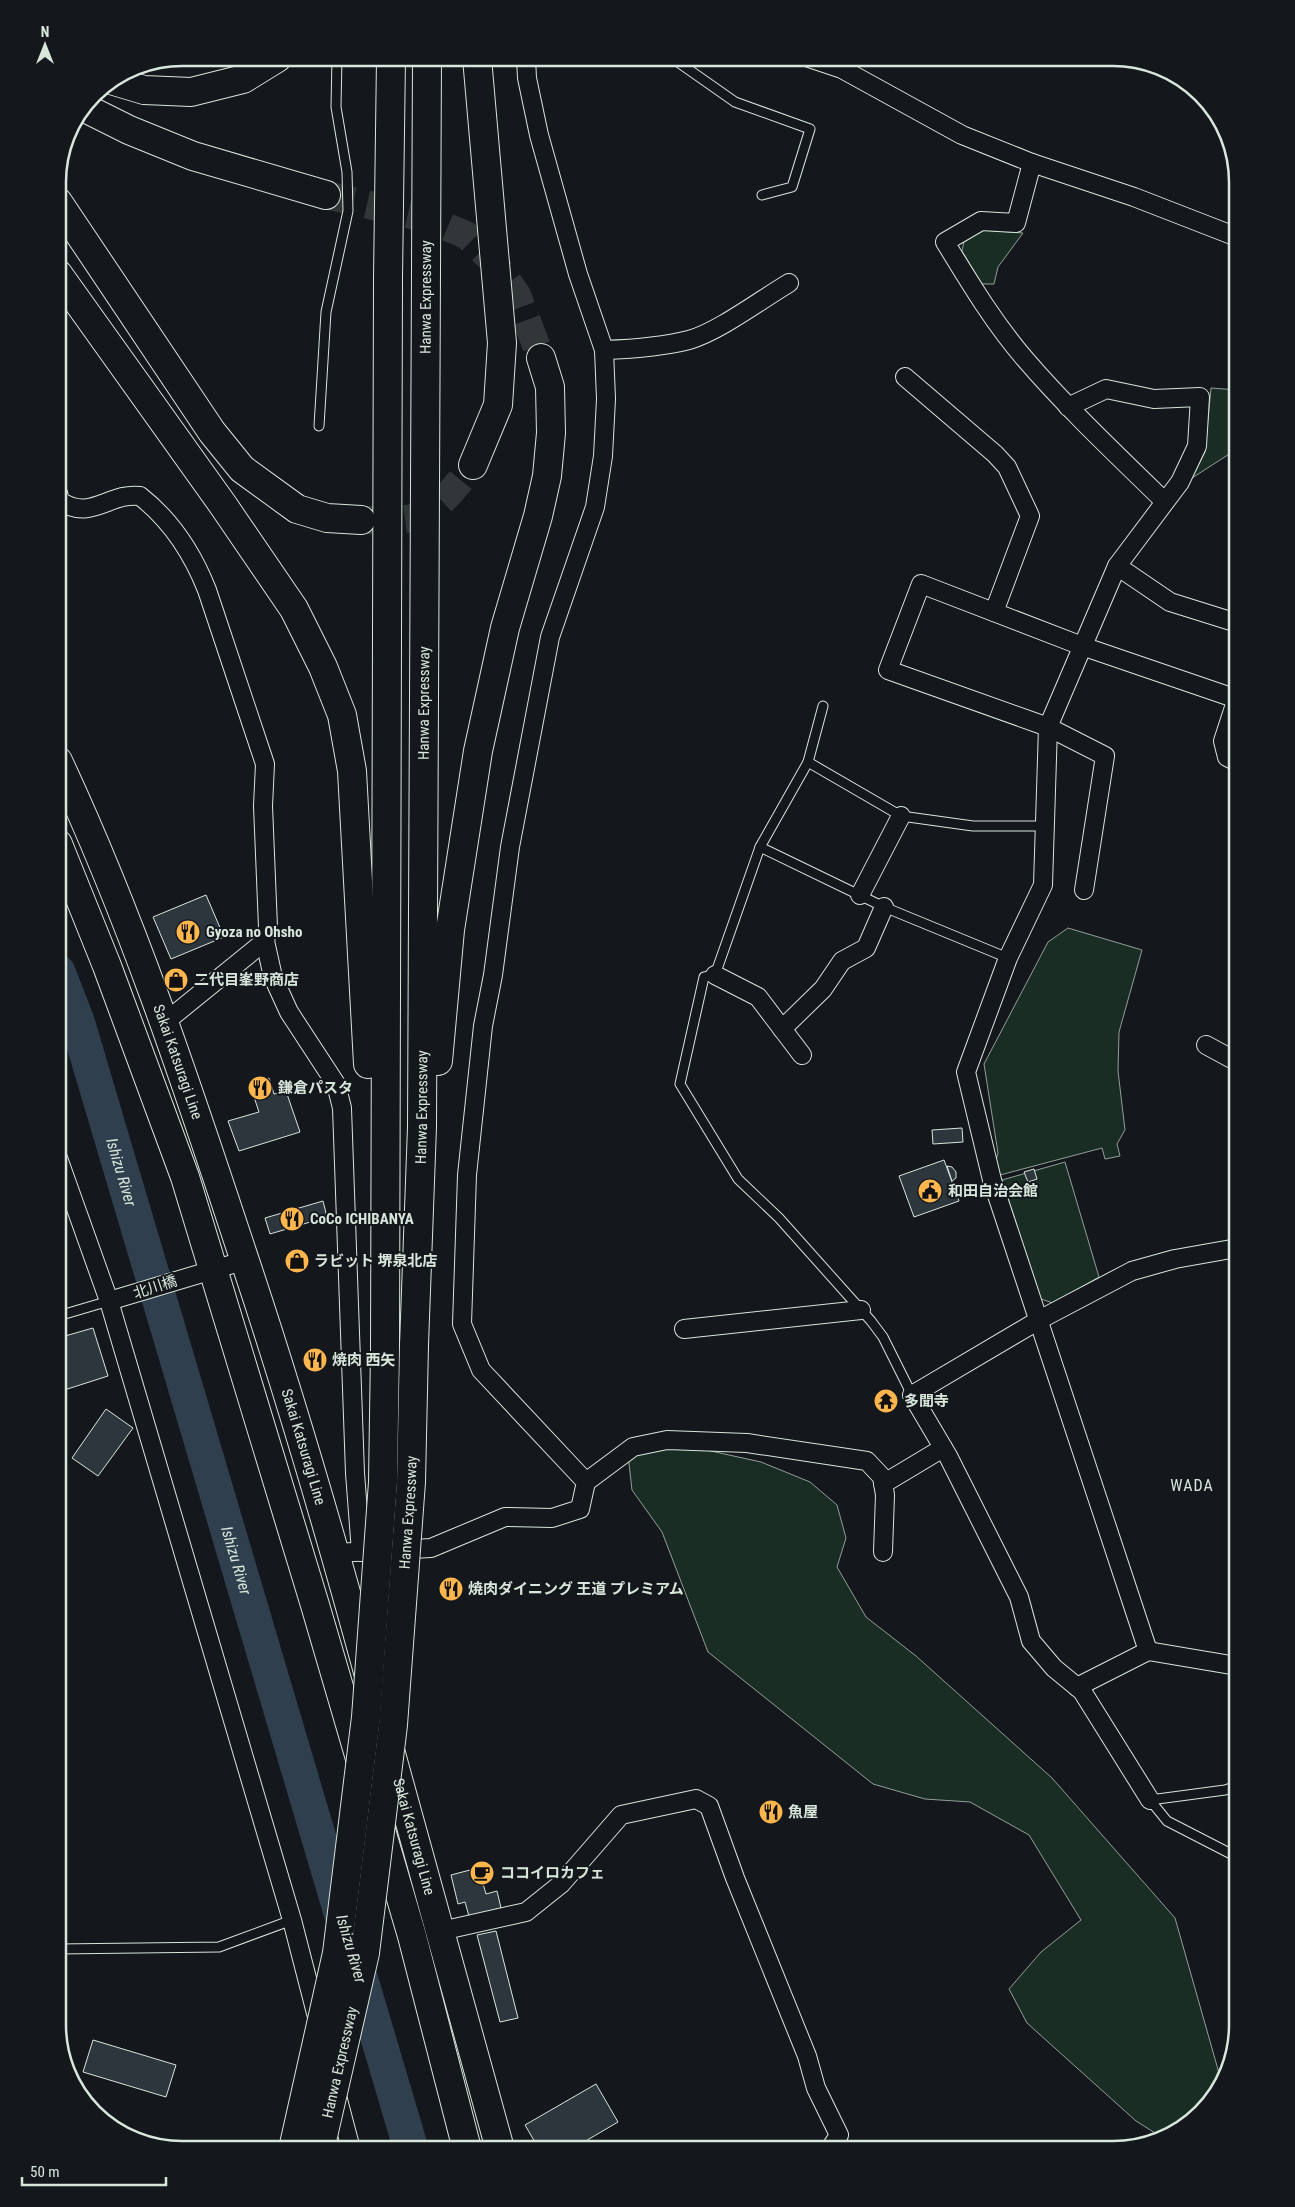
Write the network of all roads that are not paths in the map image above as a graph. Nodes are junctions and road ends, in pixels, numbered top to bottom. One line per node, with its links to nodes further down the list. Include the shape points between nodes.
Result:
1 (264, 66): 9 (main road, via 244,79 190,92 144,90)
2 (337, 66): 22 (lane, via 336,107 347,172 348,211 326,312)
3 (391, 66): 63 (main road, Hanwa Expressway)
4 (427, 66): 53 (main road, Hanwa Expressway)
5 (478, 66): 23 (main road, via 502,343 498,405)
6 (526, 66): 18 (street, via 539,135 578,274)
7 (684, 66): 13 (lane, via 735,102 810,129 792,187)
8 (833, 66): 11 (street, via 962,135)
9 (122, 83)
10 (91, 111): 12 (main road, via 193,156)
11 (1032, 164): 15 (street, via 1134,197); 21 (street, via 1016,223 981,221 945,242 984,305 1024,358)
12 (326, 195)
13 (762, 195)
14 (66, 214): 26 (main road, via 212,432 242,469 297,509 327,518)
15 (1229, 234)
16 (789, 283): 18 (street, via 689,340)
17 (66, 285): 63 (main road, via 294,610 323,667 342,715 352,771)
18 (604, 350): 66 (street, via 603,456 595,508 550,637 510,847 483,1026 467,1175 462,1324 481,1370)
19 (541, 358): 53 (main road, via 550,387 551,433 547,476 505,628 478,751 450,930 438,1062)
20 (905, 377): 28 (street, via 1007,466 1030,516)
21 (1068, 407): 24 (street); 24 (street, via 1106,389 1154,399 1200,397 1197,446 1180,482)
22 (319, 426)
23 (473, 465)
24 (1164, 501): 27 (street)
25 (66, 505): 45 (street, via 84,510 131,495 140,496 183,540 197,564 265,764 263,806 268,927)
26 (361, 520)
27 (1117, 566): 29 (street, via 1170,602); 30 (street)
28 (994, 612): 30 (street); 34 (street, via 921,584 888,670)
29 (1229, 620)
30 (1082, 646): 31 (street); 34 (street)
31 (1229, 695)
32 (823, 706): 36 (lane)
33 (1229, 723): 35 (street, via 1223,741)
34 (1048, 727): 39 (street); 42 (street, via 1105,756)
35 (1229, 759)
36 (808, 762): 38 (lane); 40 (lane)
37 (66, 780): 48 (main road, Sakai Katsuragi Line, via 123,914)
38 (901, 816): 39 (lane, via 972,826); 43 (street)
39 (1044, 826): 46 (street, via 1043,885)
40 (760, 847): 43 (lane); 47 (lane)
41 (66, 864): 57 (main road, Sakai Katsuragi Line, via 182,1168)
42 (1084, 890)
43 (860, 895): 44 (lane)
44 (884, 907): 46 (lane); 49 (street, via 866,948 842,961 823,989)
45 (265, 941): 48 (street); 68 (street, via 273,977 289,1012 336,1084 342,1108 355,1473)
46 (1008, 958): 61 (street, via 966,1072 992,1180)
47 (715, 975): 49 (street, via 758,997); 59 (lane, via 704,977 680,1084 738,1179 779,1218)
48 (164, 1023): 56 (main road, Sakai Katsuragi Line)
49 (782, 1028): 51 (street)
50 (1206, 1044): 52 (street)
51 (802, 1055)
52 (1229, 1057)
53 (422, 1127): 80 (main road, Hanwa Expressway, bridge, via 411,1482 393,1725 365,1953)
54 (66, 1179): 58 (street)
55 (1229, 1250): 61 (street, via 1132,1271)
56 (246, 1260): 57 (street, 北川橋); 68 (main road, Sakai Katsuragi Line)
57 (203, 1272): 58 (street, 北川橋); 82 (main road, Sakai Katsuragi Line, via 412,1936)
58 (113, 1300): 60 (lane); 76 (street)
59 (861, 1310): 62 (street); 64 (lane, via 883,1337)
60 (66, 1314)
61 (1039, 1320): 64 (street); 70 (street)
62 (684, 1329)
63 (384, 1350): 79 (main road, Hanwa Expressway, bridge, via 383,1482 366,1717 337,1953)
64 (912, 1395): 65 (street)
65 (943, 1448): 67 (street); 72 (street, via 1019,1597 1031,1641 1054,1668)
66 (586, 1482): 67 (street, via 633,1447 667,1440 747,1442 868,1461 882,1477); 68 (street, via 580,1509 552,1518 505,1517 430,1548)
67 (883, 1484): 69 (street, via 886,1495)
68 (348, 1552): 77 (main road, Sakai Katsuragi Line)
69 (883, 1552)
70 (1148, 1651): 71 (street); 72 (street)
71 (1229, 1664)
72 (1077, 1687): 74 (street)
73 (1229, 1789): 74 (lane)
74 (1150, 1800): 75 (lane, via 1167,1821)
75 (1229, 1852)
76 (292, 1920): 78 (lane, via 219,1947); 81 (street)
77 (441, 1931): 83 (main road, Sakai Katsuragi Line); 84 (street, via 526,1912 561,1884 621,1815 696,1799 709,1806 807,2056 816,2088 839,2135)
78 (66, 1949)
79 (295, 2141)
80 (322, 2141)
81 (349, 2141)
82 (465, 2141)
83 (498, 2141)
84 (835, 2141)

